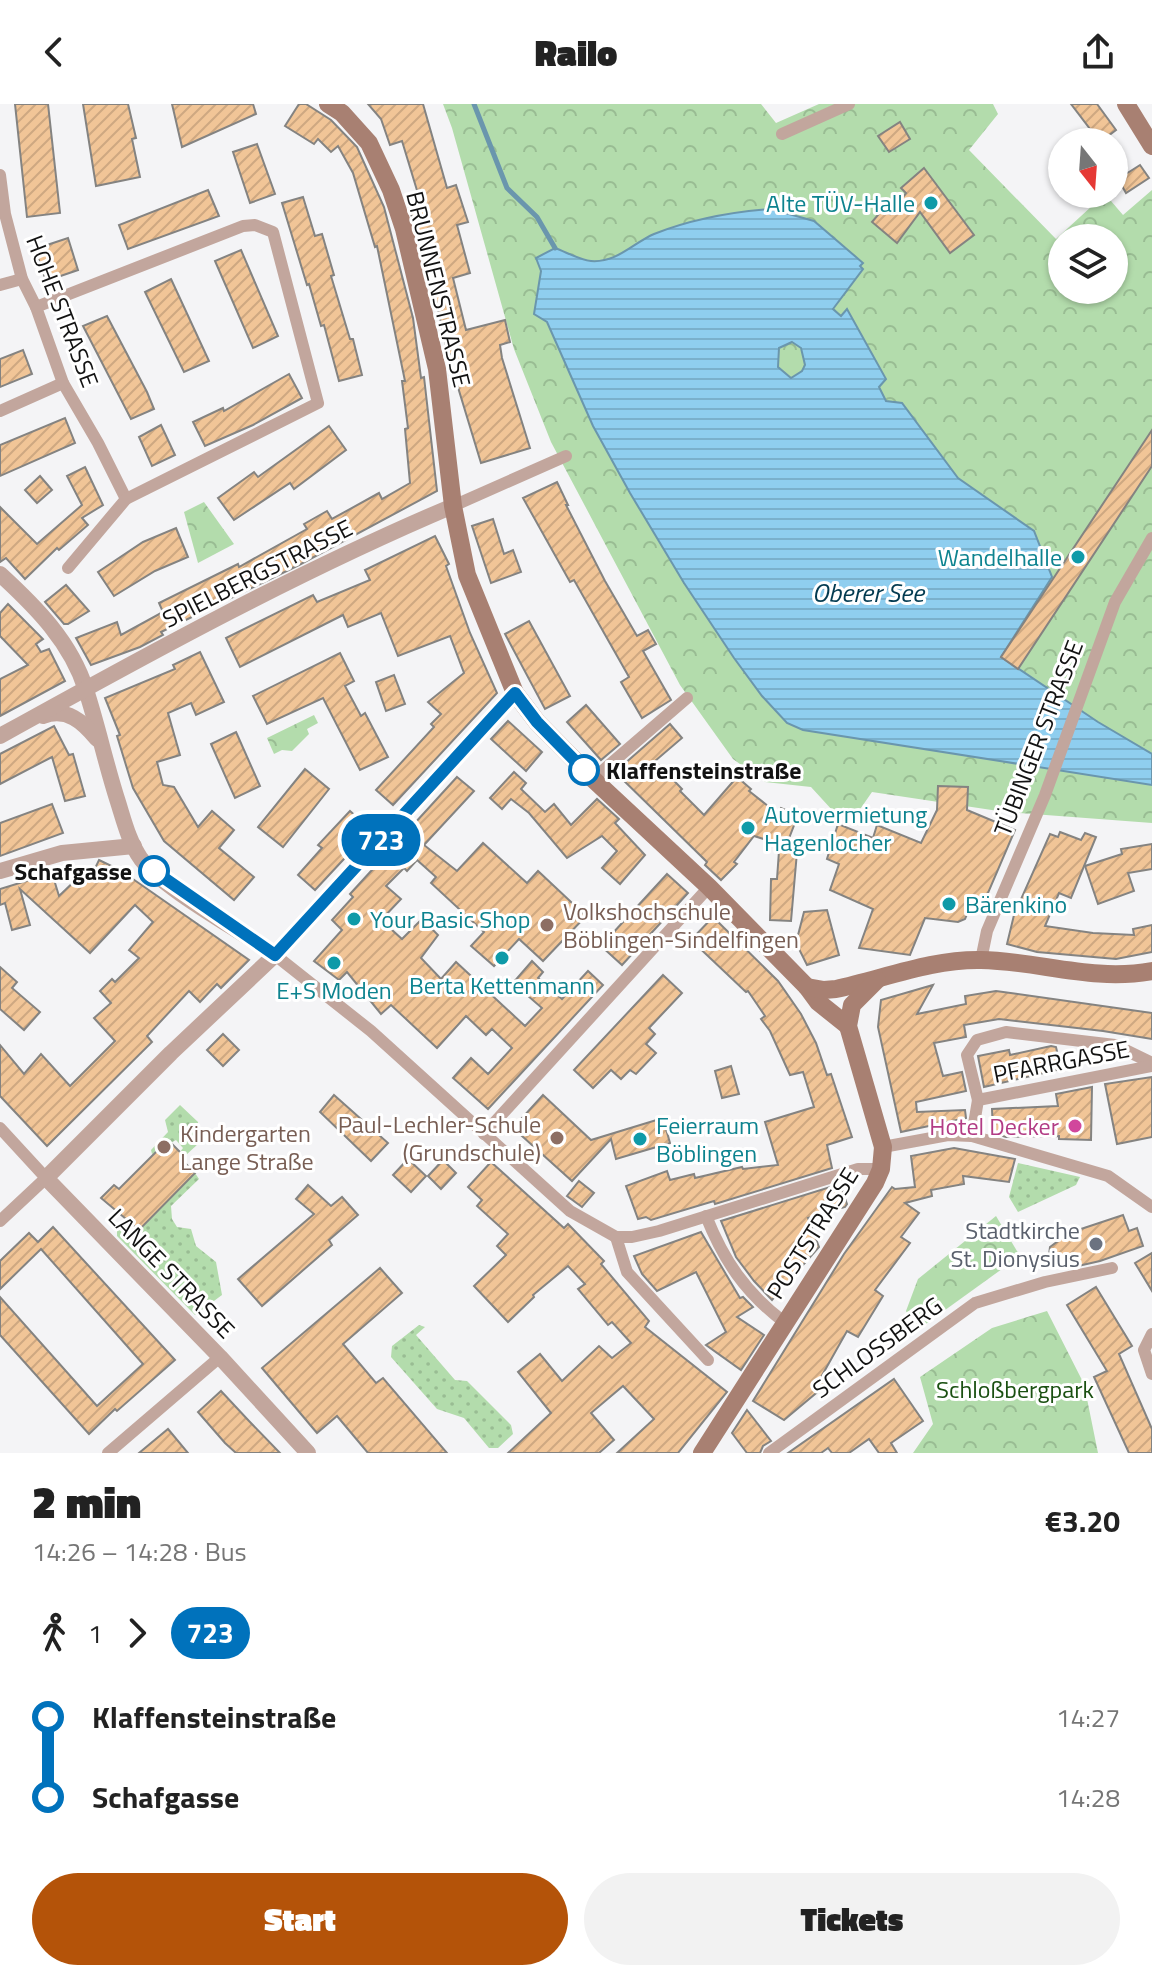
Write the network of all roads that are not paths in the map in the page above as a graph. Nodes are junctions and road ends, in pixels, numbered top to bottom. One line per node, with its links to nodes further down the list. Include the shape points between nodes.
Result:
1 (328, 104): 14 (main road, BRUNNENSTRASSE, via 369,143 404,229 437,369)
2 (849, 104): 4 (street)
3 (1126, 104): 5 (main road)
4 (782, 134)
5 (1152, 146)
6 (0, 175): 7 (street, HOHE STRASSE)
7 (22, 279): 8 (street); 9 (street, HOHE STRASSE)
8 (0, 285)
9 (36, 307): 10 (street, HOHE STRASSE); 13 (street, via 243,226 273,232 318,403)
10 (63, 383): 11 (street); 13 (street, HOHE STRASSE)
11 (0, 411)
12 (566, 456): 14 (street)
13 (126, 499): 16 (street)
14 (453, 506): 18 (street, SPIELBERGSTRASSE, via 312,571); 19 (main road, via 467,575)
15 (1152, 538): 29 (street, TÜBINGER STRASSE, via 1115,602 1054,770 987,931)
16 (68, 568)
17 (0, 574): 18 (street, via 46,618)
18 (86, 688): 21 (street, SPIELBERGSTRASSE); 23 (street)
19 (515, 693): 24 (main road); 28 (street)
20 (687, 698): 24 (street)
21 (26, 722): 22 (street, SPIELBERGSTRASSE); 23 (street, via 52,713 70,715)
22 (0, 736)
23 (99, 741): 25 (street)
24 (593, 779): 27 (main road)
25 (134, 846): 26 (street, via 62,853); 28 (street, via 160,877)
26 (0, 871)
27 (709, 887): 32 (main road); 37 (street)
28 (275, 955): 37 (street, via 371,1031); 41 (street)
29 (981, 960): 30 (main road, via 1111,976); 31 (main road)
30 (1152, 971)
31 (877, 980): 32 (main road, via 824,990); 33 (main road, via 852,1005)
32 (807, 987): 33 (main road)
33 (848, 1026): 39 (main road, POSTSTRASSE)
34 (1152, 1064): 35 (street, PFARRGASSE); 35 (street, PFARRGASSE, via 1115,1045 1006,1032 977,1040 967,1055)
35 (978, 1100): 38 (street, PFARRGASSE)
36 (0, 1128): 41 (street, LANGE STRASSE)
37 (484, 1134): 45 (street, via 570,1211)
38 (972, 1136): 39 (street); 42 (street, via 1108,1176)
39 (883, 1147): 40 (main road, POSTSTRASSE)
40 (881, 1169): 43 (street, via 858,1169); 47 (main road, POSTSTRASSE)
41 (46, 1178): 44 (street); 49 (street, LANGE STRASSE)
42 (1152, 1207)
43 (706, 1216): 45 (street); 47 (street, via 720,1251 753,1294)
44 (0, 1221)
45 (616, 1237): 50 (street, via 627,1272)
46 (1112, 1268): 55 (street, SCHLOSSBERG, via 975,1303)
47 (784, 1322): 52 (main road, POSTSTRASSE)
48 (1152, 1334): 51 (street, via 1144,1350)
49 (220, 1357): 53 (street); 54 (street, LANGE STRASSE)
50 (708, 1360)
51 (1152, 1374)
52 (705, 1451)
53 (108, 1453)
54 (308, 1453)
55 (769, 1453)

